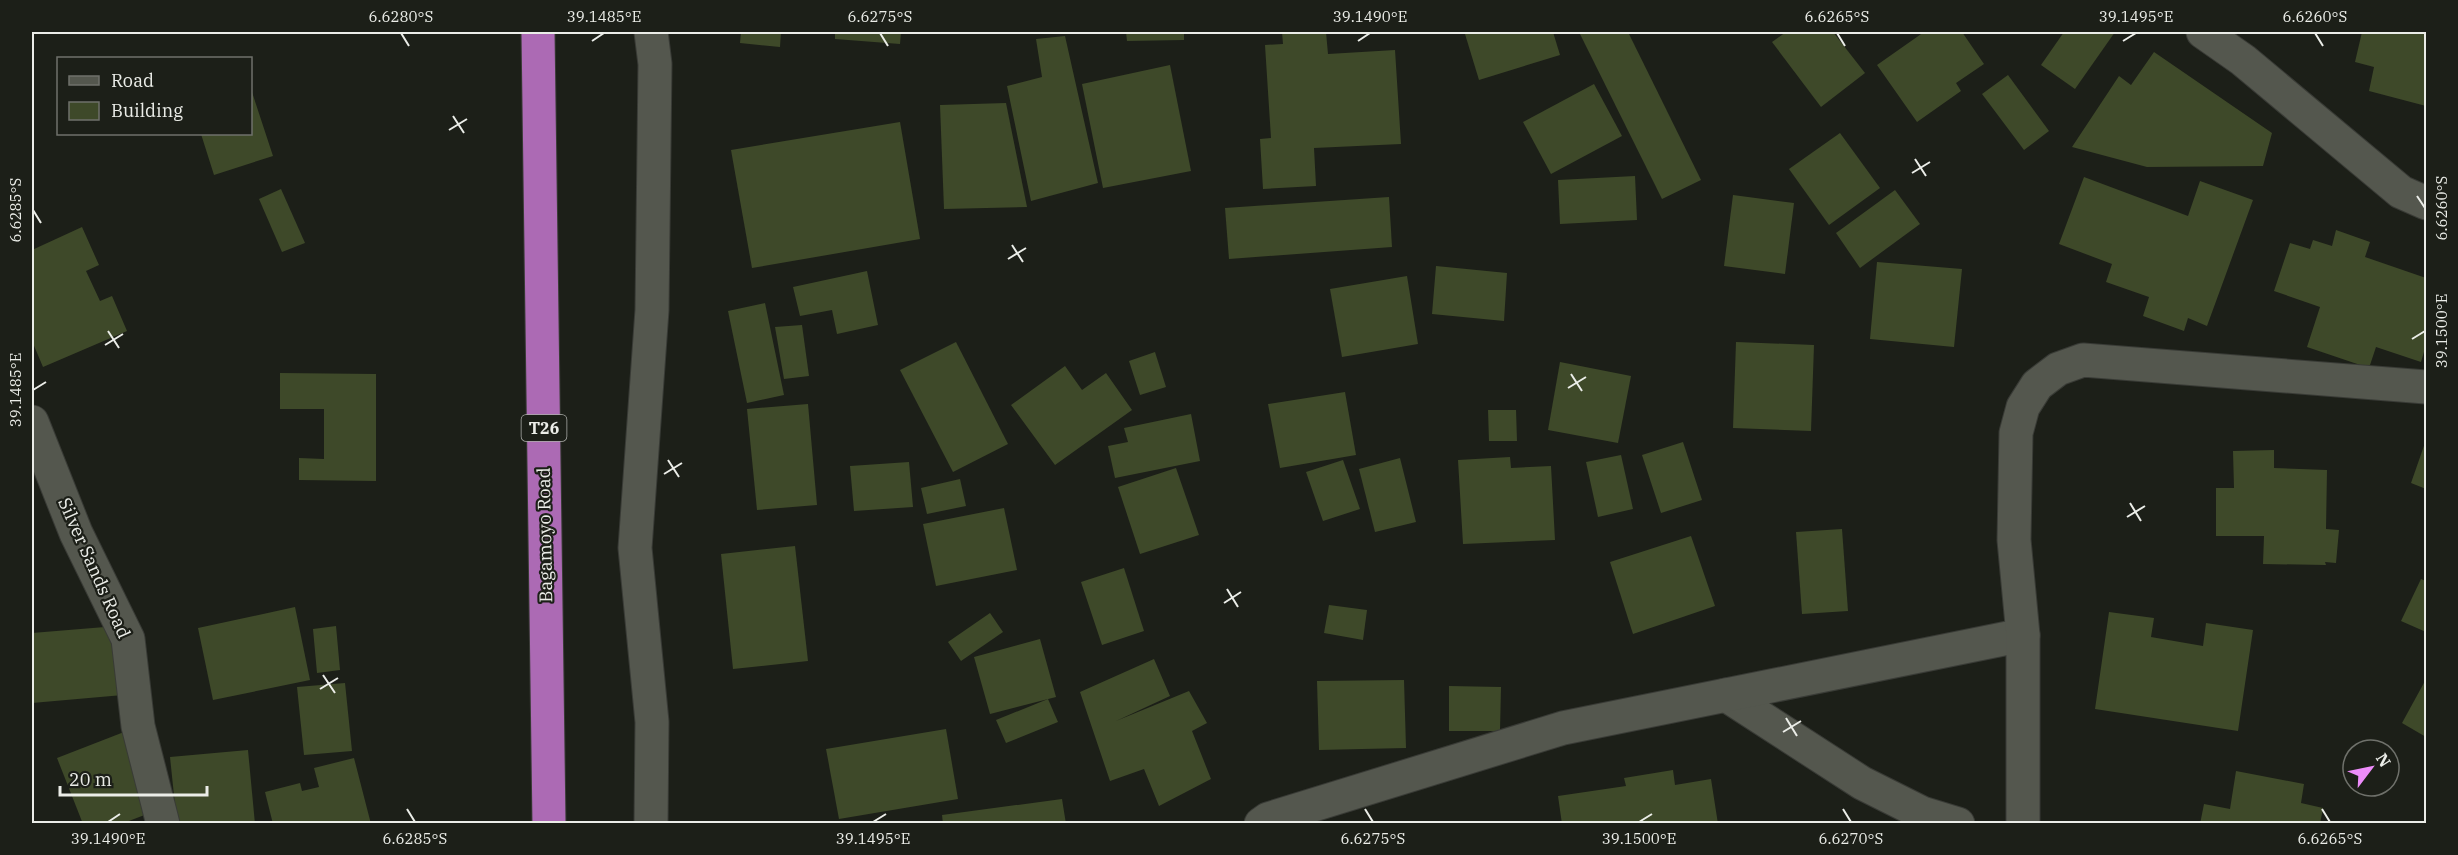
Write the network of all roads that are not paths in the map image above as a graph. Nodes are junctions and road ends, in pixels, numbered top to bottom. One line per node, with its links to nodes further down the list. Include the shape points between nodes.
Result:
1 (538, 32): 10 (highway, Bagamoyo Road / T26)
2 (651, 32): 11 (street, via 655,64 651,310 636,548 652,722)
3 (2203, 32): 4 (street, via 2243,60 2401,192)
4 (2427, 203)
5 (2427, 387): 7 (street, via 2083,360 2058,369 2037,385 2023,407 2016,433 2014,540)
6 (32, 422): 9 (street, Silver Sands Road, via 76,533 129,639 138,726)
7 (2023, 635): 8 (street); 14 (street)
8 (1726, 695): 12 (street, via 1563,728 1379,782); 13 (street, via 1862,783 1922,813)
9 (163, 824)
10 (549, 824)
11 (651, 824)
12 (1261, 824)
13 (1958, 824)
14 (2023, 824)

